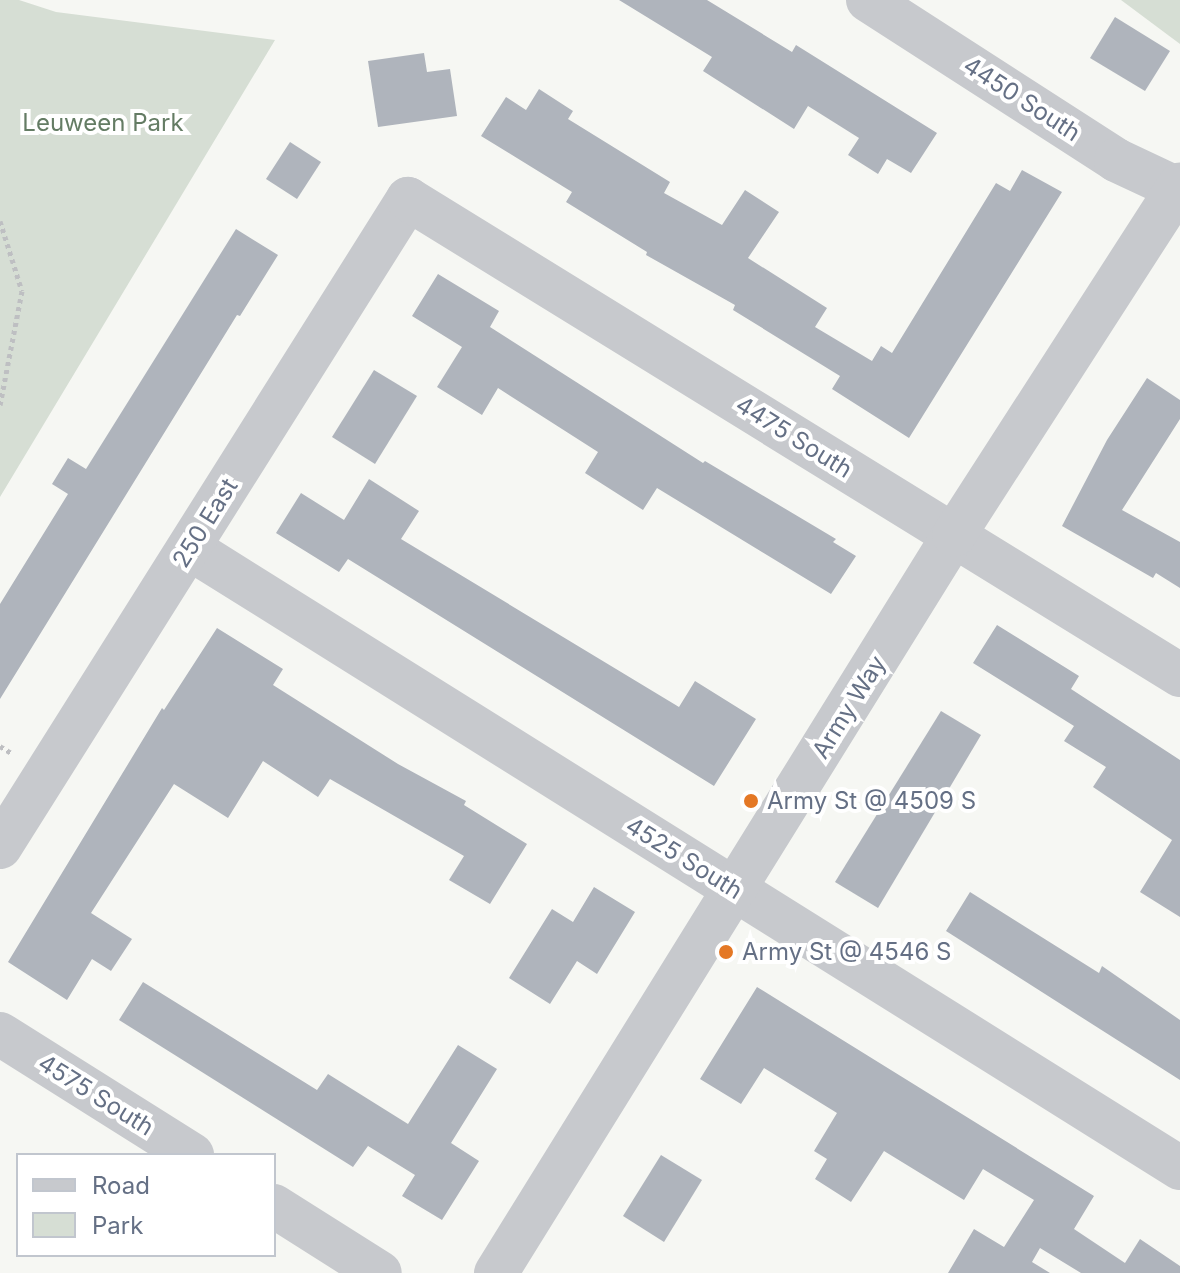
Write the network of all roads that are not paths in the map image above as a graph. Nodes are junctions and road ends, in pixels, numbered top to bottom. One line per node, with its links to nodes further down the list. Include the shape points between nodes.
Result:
1 (868, 0): 2 (street, 4450 South, via 1116,160)
2 (1179, 187): 4 (street, Army Way)
3 (408, 199): 4 (street, 4475 South); 5 (street, 250 East)
4 (954, 535): 6 (street, 4475 South); 8 (street, Army Way)
5 (189, 548): 7 (street, 250 East); 8 (street, 4525 South)
6 (1180, 675)
7 (0, 847)
8 (736, 891): 11 (street, 4525 South); 14 (street, Army Way)
9 (0, 1034): 10 (street, 4575 South)
10 (189, 1153)
11 (1180, 1168)
12 (276, 1207): 13 (street)
13 (380, 1273)
14 (496, 1273)

